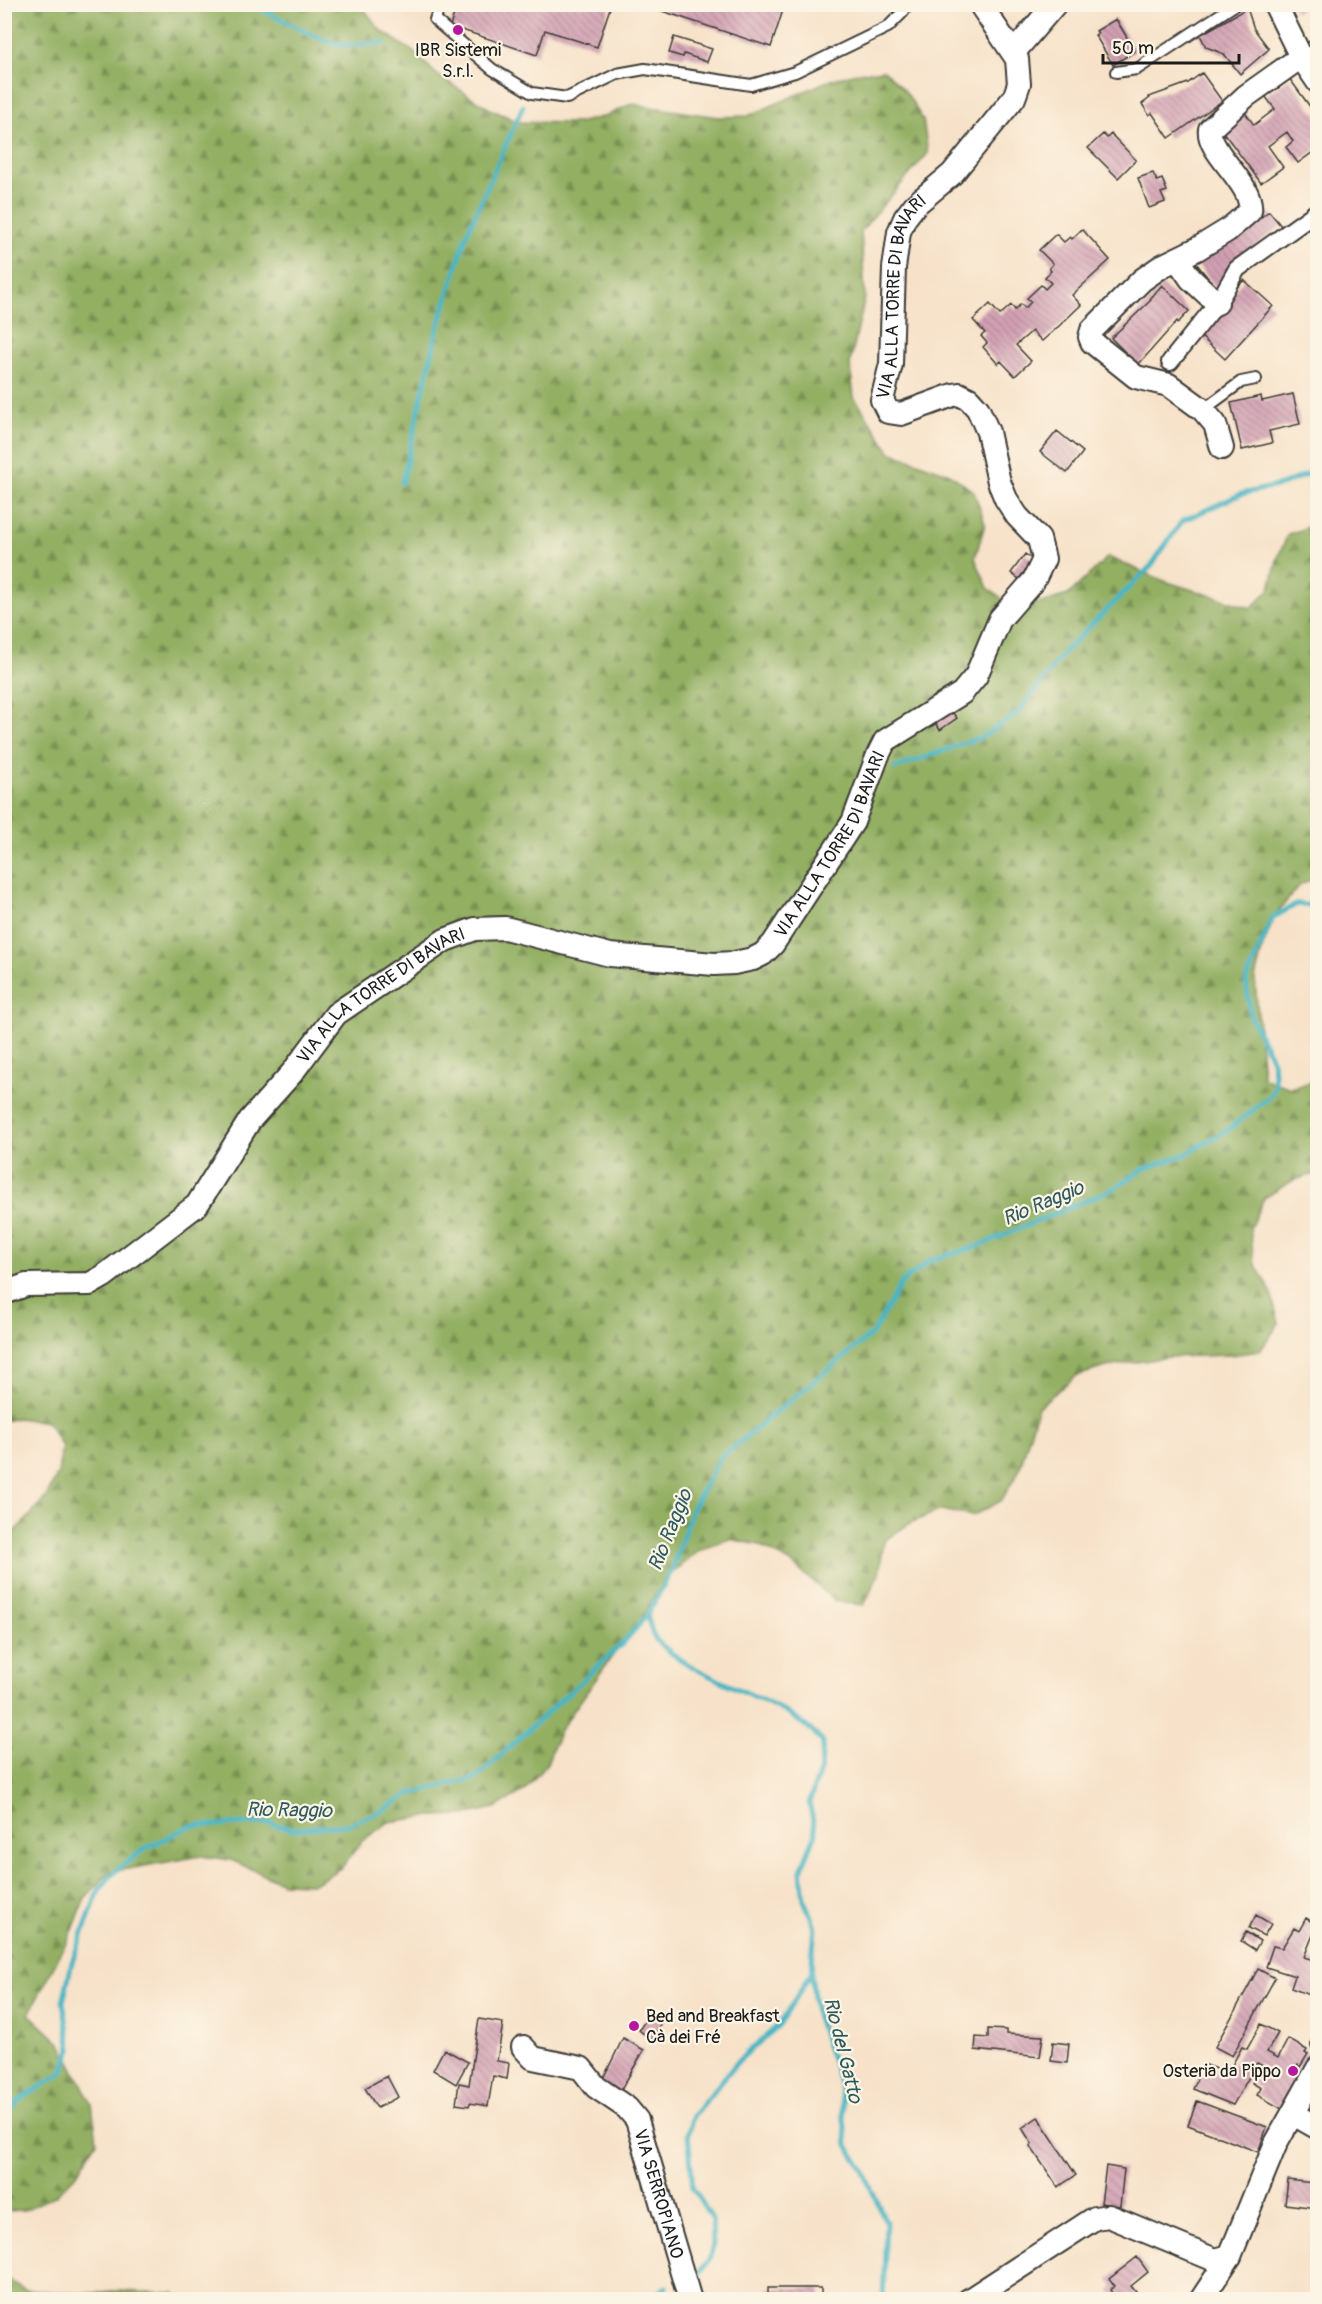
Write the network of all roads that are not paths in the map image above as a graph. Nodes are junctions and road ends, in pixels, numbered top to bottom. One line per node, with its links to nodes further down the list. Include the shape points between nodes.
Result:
1 (440, 4): 2 (lane, via 435,20 492,69 532,93 567,98 617,74 645,69 750,86 795,72 888,27)
2 (908, 4)
3 (980, 4): 7 (street, VIA ALLA TORRE DI BAVARI)
4 (1055, 4): 7 (street)
5 (1236, 4): 9 (lane, via 1137,69)
6 (1275, 4): 8 (street)
7 (1014, 52): 18 (street, VIA ALLA TORRE DI BAVARI, via 1019,70 1014,98 952,174 904,218 894,268 891,364 882,400 888,412 895,414 959,394 973,403 988,432 1006,499 1039,539 1044,559 1034,580 1000,619 976,676 962,693 885,741 853,822 772,944 753,959 714,964 609,955 505,928 475,929 445,940 336,1014 292,1073 249,1120 197,1205 184,1216 90,1284 26,1285)
8 (1301, 57): 10 (street); 12 (street, via 1246,96 1210,129 1210,136 1251,205 1246,216)
9 (1116, 72)
10 (1317, 82)
11 (1317, 211): 13 (street, via 1236,269)
12 (1177, 259): 13 (street, via 1191,279); 16 (street, via 1142,280 1092,330 1090,337 1136,377 1169,385)
13 (1217, 303): 14 (street)
14 (1170, 362)
15 (1256, 379): 16 (lane, via 1241,382)
16 (1203, 410): 17 (street, via 1215,424)
17 (1222, 448)
18 (4, 1293)
19 (523, 2047): 24 (street, VIA SERROPIANO, via 533,2058 581,2068 596,2087 627,2108 637,2120)
20 (1317, 2068): 21 (street)
21 (1293, 2114): 22 (street); 23 (street, via 1276,2143)
22 (1317, 2128)
23 (1230, 2256): 25 (street, via 1215,2260 1108,2216 1095,2218); 26 (street)
24 (690, 2300)
25 (969, 2300)
26 (1201, 2300)

